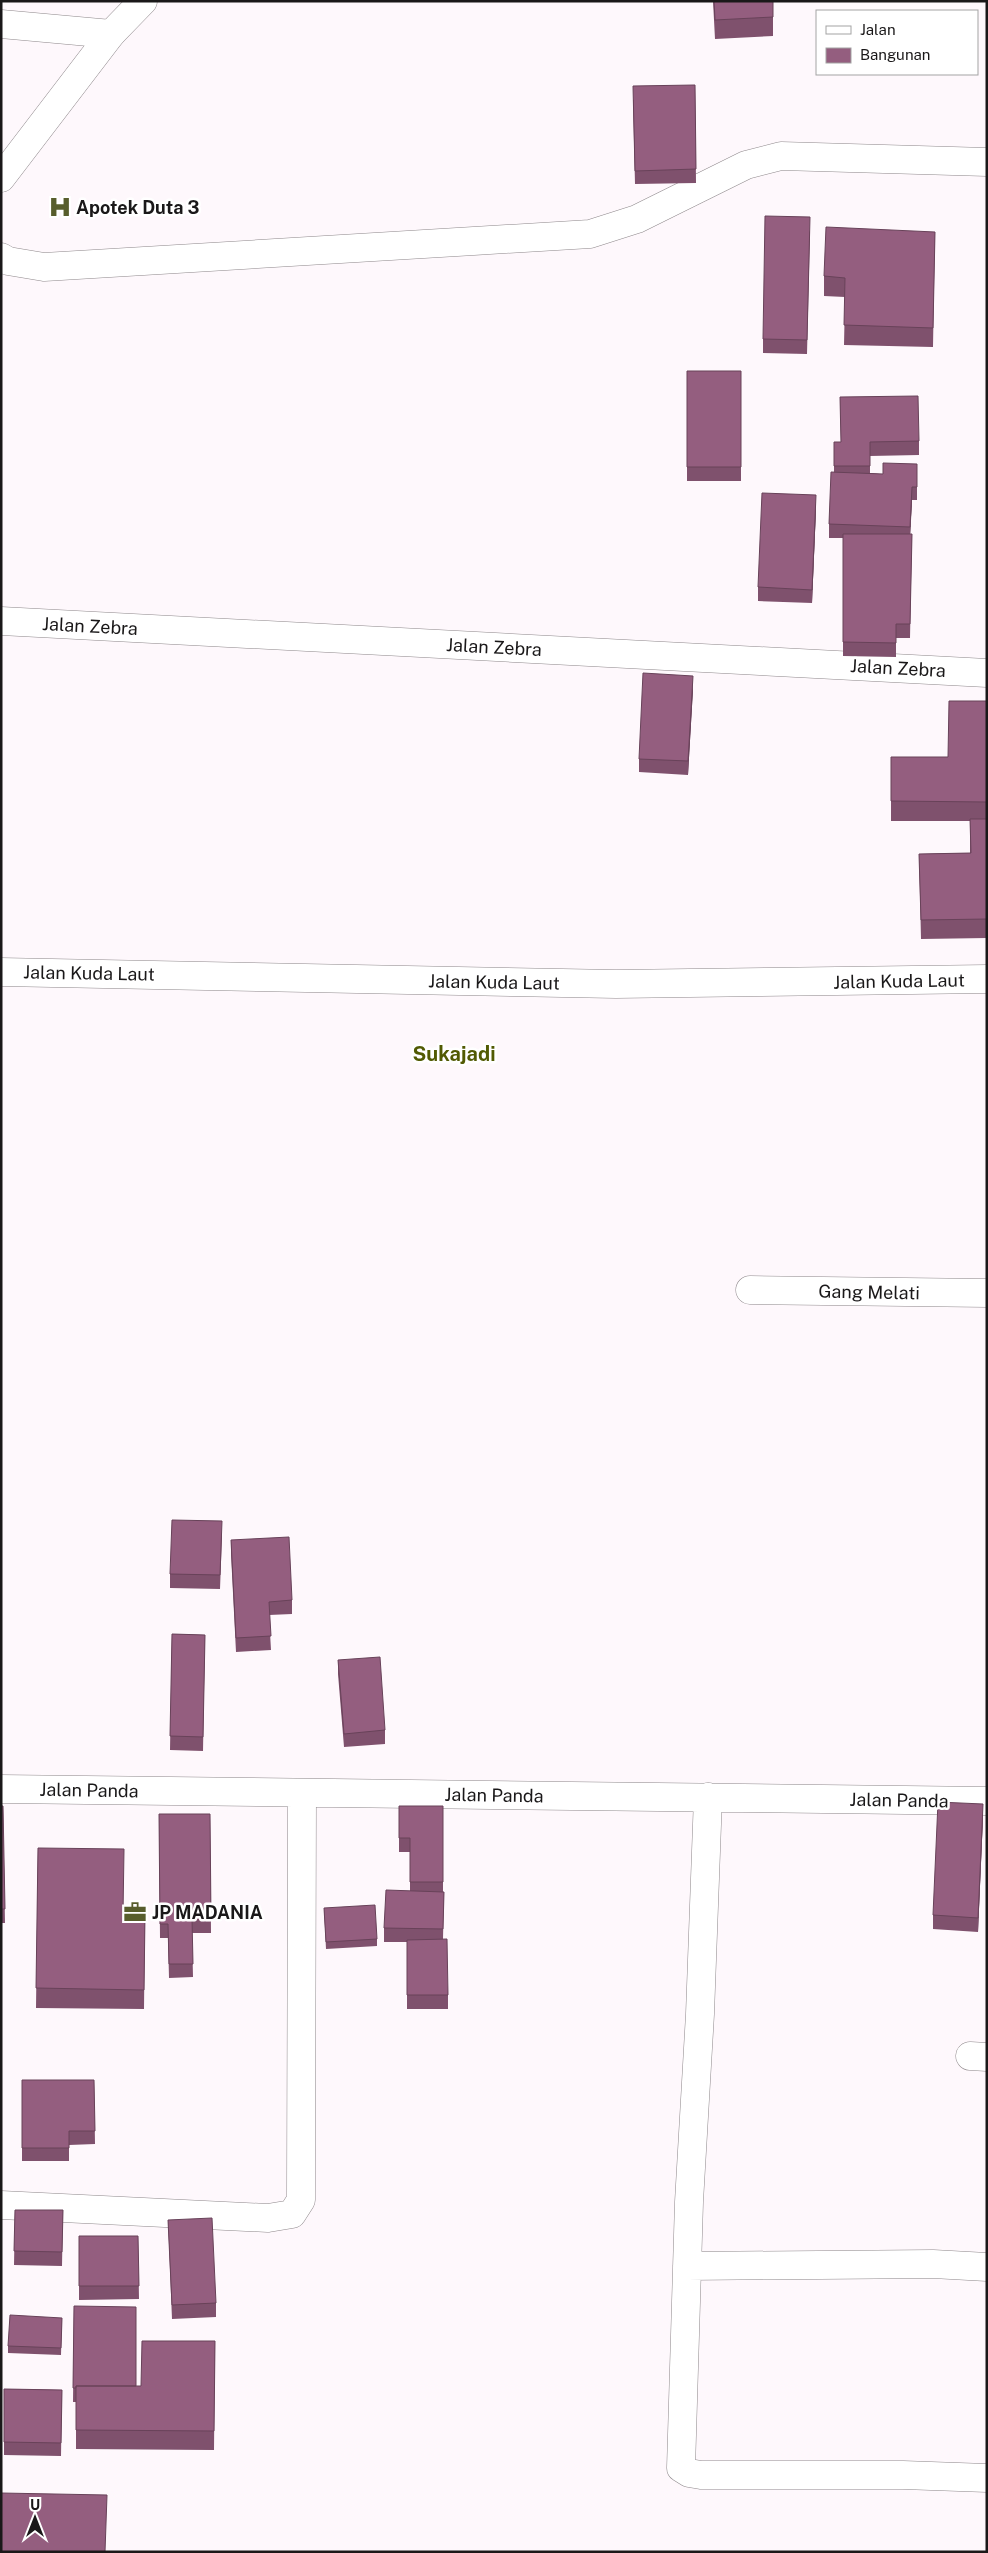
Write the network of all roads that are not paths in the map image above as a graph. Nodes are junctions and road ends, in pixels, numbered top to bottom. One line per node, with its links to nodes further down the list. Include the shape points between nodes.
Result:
1 (144, 1): 3 (street)
2 (1, 24): 3 (street)
3 (111, 34): 5 (street)
4 (987, 162): 6 (street, via 781,156 746,165 637,220 590,234 44,267)
5 (4, 171)
6 (1, 257)
7 (1, 621): 8 (street, Jalan Zebra)
8 (987, 673)
9 (1, 972): 10 (street, Jalan Kuda Laut, via 616,984)
10 (987, 979)
11 (750, 1290): 12 (street, Gang Melati)
12 (987, 1293)
13 (1, 1790): 14 (street, Jalan Panda)
14 (302, 1793): 15 (street, Jalan Panda); 17 (street, via 301,2200 292,2214 268,2218)
15 (708, 1797): 16 (street, Jalan Panda); 18 (street)
16 (987, 1801)
17 (1, 2205)
18 (687, 2266): 19 (street); 20 (street, via 681,2468 701,2475)
19 (987, 2266)
20 (987, 2478)

